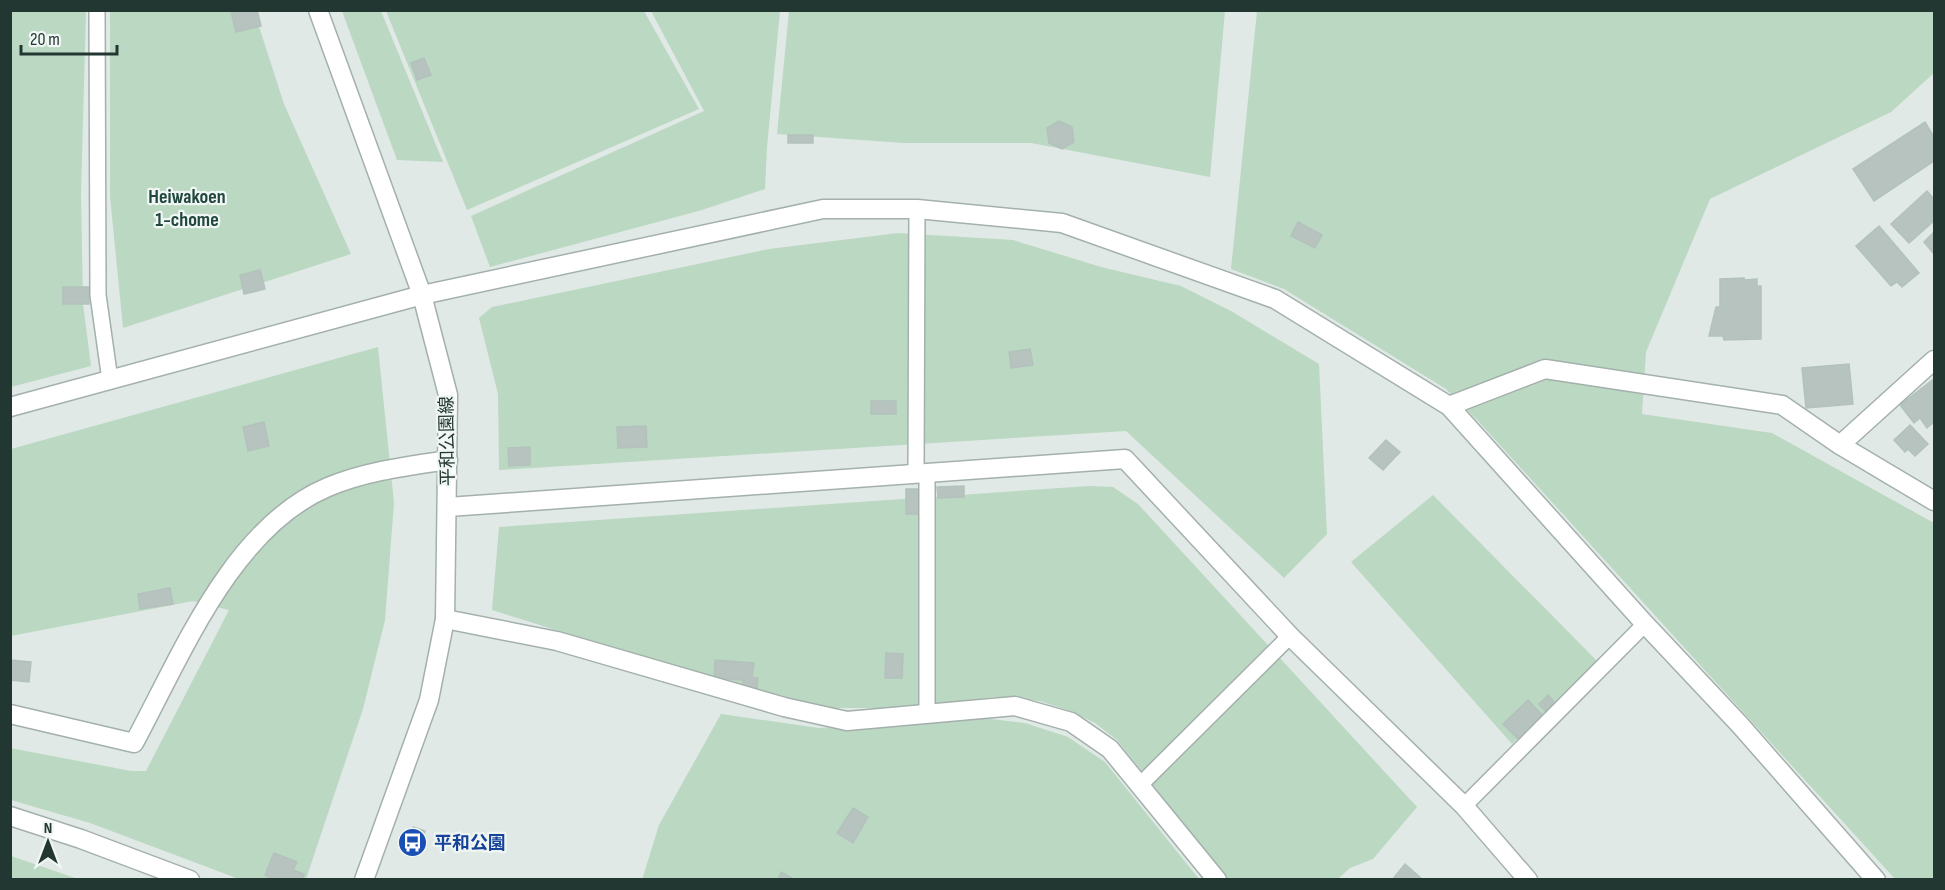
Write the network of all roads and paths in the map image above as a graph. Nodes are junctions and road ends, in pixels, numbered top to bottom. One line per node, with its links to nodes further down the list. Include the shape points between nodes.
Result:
1 (97, 10): 6 (lane, via 98,295)
2 (318, 10): 4 (street, 平和公園線)
3 (916, 208): 4 (street, via 823,208); 7 (street, via 1062,223 1275,299); 11 (lane)
4 (422, 295): 6 (street); 10 (street, 平和公園線, via 448,395)
5 (1935, 360): 9 (street)
6 (110, 380): 8 (street)
7 (1449, 406): 9 (street, via 1545,369 1782,405); 15 (street)
8 (10, 407)
9 (1840, 445): 12 (street)
10 (448, 460): 13 (street, 平和公園線); 17 (street, via 380,470 328,487 283,513 240,556 202,615 134,743)
11 (921, 473): 13 (street); 16 (street, via 1125,459); 18 (lane)
12 (1935, 501)
13 (448, 507): 14 (street, 平和公園線)
14 (445, 619): 18 (street, via 557,641 784,707 847,721); 23 (street, 平和公園線, via 429,700)
15 (1645, 624): 20 (lane); 26 (street)
16 (1290, 636): 19 (lane); 20 (street)
17 (10, 714)
18 (927, 715): 19 (street, via 1015,706 1071,722 1110,749)
19 (1140, 785): 24 (street)
20 (1464, 806): 25 (street)
21 (10, 816): 22 (street)
22 (190, 879)
23 (364, 879)
24 (1217, 879)
25 (1528, 879)
26 (1876, 879)

